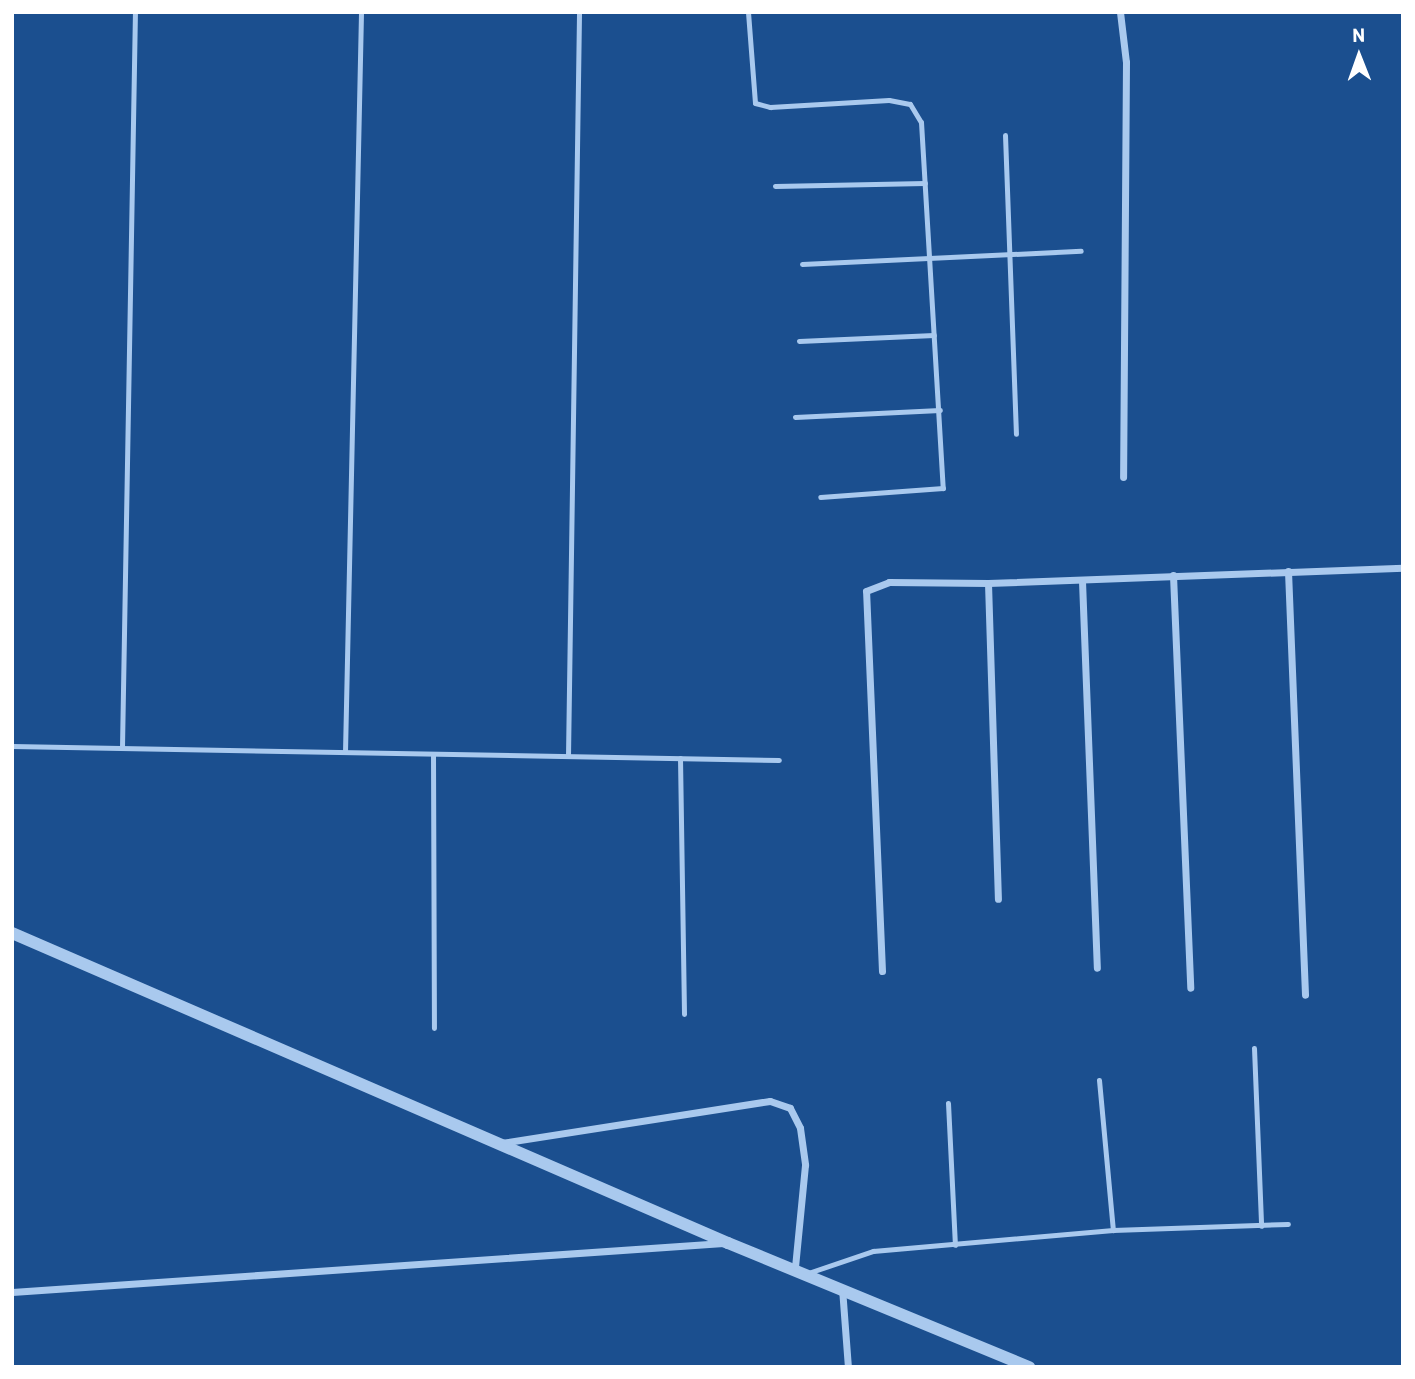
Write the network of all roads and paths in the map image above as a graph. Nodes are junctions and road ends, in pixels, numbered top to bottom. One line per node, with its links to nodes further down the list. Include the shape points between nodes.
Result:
1 (135, 12): 26 (lane)
2 (361, 12): 27 (lane)
3 (579, 12): 29 (lane)
4 (748, 12): 7 (lane, via 755,103 770,107 889,100 910,104 921,122)
5 (1120, 12): 18 (street, via 1126,62)
6 (1005, 135): 10 (lane)
7 (925, 183): 8 (lane); 11 (lane)
8 (775, 186)
9 (1081, 251): 10 (lane)
10 (1009, 254): 11 (lane); 17 (lane)
11 (930, 258): 12 (lane); 13 (lane)
12 (802, 264)
13 (934, 335): 14 (lane); 15 (lane)
14 (799, 341)
15 (940, 410): 16 (lane); 19 (lane, via 943,488)
16 (795, 417)
17 (1016, 435)
18 (1123, 477)
19 (820, 496)
20 (1403, 568): 21 (street)
21 (1288, 571): 22 (street); 37 (street)
22 (1173, 575): 23 (street); 36 (street)
23 (1082, 581): 24 (street); 34 (street)
24 (988, 583): 32 (street); 35 (street, via 889,582 866,591)
25 (12, 746): 26 (lane)
26 (122, 747): 27 (lane)
27 (345, 752): 28 (lane)
28 (433, 754): 29 (lane); 39 (lane)
29 (568, 756): 30 (lane)
30 (680, 758): 31 (lane); 38 (lane)
31 (779, 760)
32 (998, 899)
33 (12, 933): 43 (street)
34 (1097, 968)
35 (882, 971)
36 (1191, 988)
37 (1305, 995)
38 (684, 1014)
39 (434, 1028)
40 (1254, 1048): 45 (lane)
41 (1099, 1080): 46 (lane)
42 (948, 1103): 48 (lane)
43 (497, 1143): 47 (street); 49 (street, via 770,1101 790,1108 800,1128 805,1165)
44 (1288, 1224): 45 (lane)
45 (1261, 1226): 46 (lane)
46 (1114, 1230): 48 (lane)
47 (728, 1243): 49 (street); 52 (street)
48 (955, 1245): 50 (lane, via 873,1251)
49 (795, 1267): 50 (street)
50 (808, 1273): 51 (street)
51 (842, 1288): 53 (street); 54 (street)
52 (12, 1292)
53 (848, 1367)
54 (1029, 1367)

